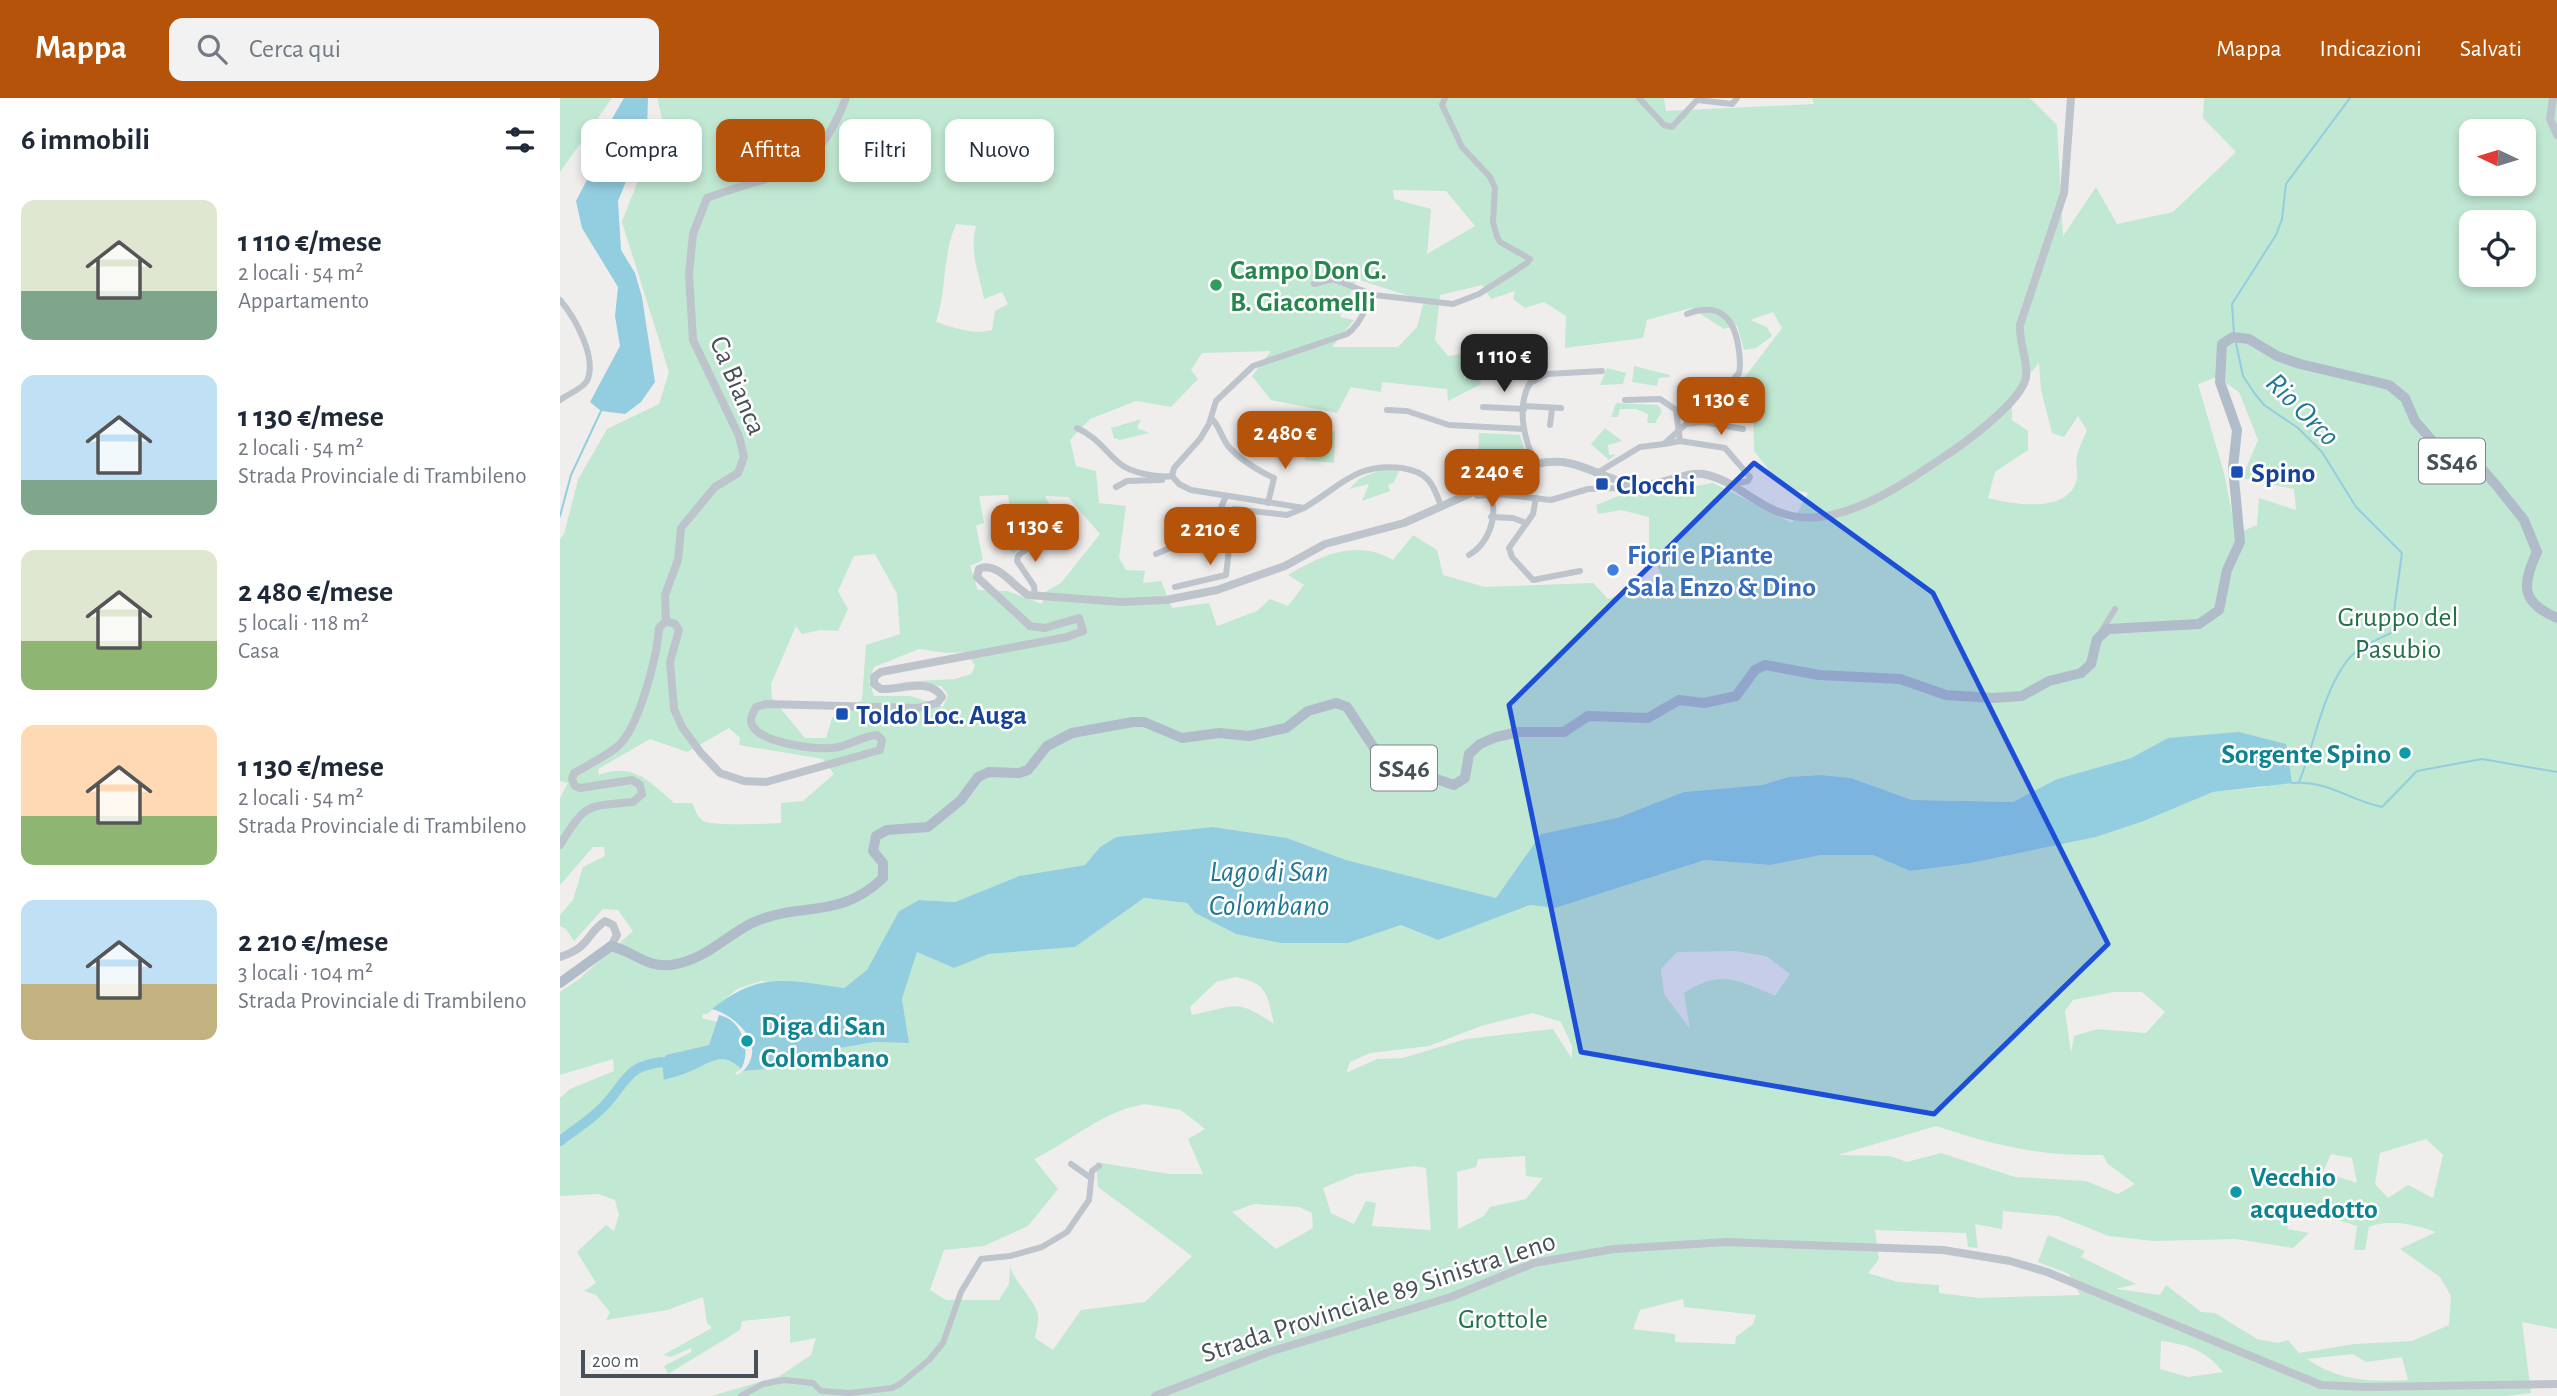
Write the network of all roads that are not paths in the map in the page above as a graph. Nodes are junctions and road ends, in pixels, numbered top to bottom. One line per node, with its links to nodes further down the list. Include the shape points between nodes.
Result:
1 (846, 98): 54 (street, Ca Bianca, via 834,130 801,167 707,198 693,234 689,274 693,340 739,436 744,457 737,473 715,487 681,528 678,560 665,595)
2 (1445, 98): 9 (street, via 1442,105 1462,147 1495,188 1497,237 1530,258 1466,301 1452,304)
3 (1639, 98): 4 (street, via 1664,125 1672,127 1697,100 1732,104)
4 (1737, 98)
5 (2071, 98): 33 (street, via 2064,193 2020,326 2026,366 2022,389 1981,429 1936,463 1841,512 1783,514)
6 (2553, 98): 7 (street, via 2550,119)
7 (2557, 135)
8 (1314, 284): 9 (street, via 1334,279)
9 (1374, 295): 20 (street, via 1359,324 1347,334 1253,366 1216,401)
10 (560, 300): 13 (street, via 584,336 589,366 583,386)
11 (1687, 314): 21 (street, via 1717,312 1730,320 1739,337 1738,373 1707,408)
12 (1602, 371): 16 (street, via 1535,378 1527,388)
13 (560, 400)
14 (1625, 400): 24 (street, via 1668,402 1676,410)
15 (1483, 407): 16 (street)
16 (1524, 408): 17 (street); 25 (street)
17 (1552, 408): 18 (street); 22 (street)
18 (1561, 408)
19 (1387, 410): 25 (street, via 1407,411 1449,425)
20 (1211, 418): 31 (street); 39 (street, via 1228,446 1248,466 1274,478)
21 (1701, 422): 24 (street); 26 (street)
22 (1550, 425)
23 (1077, 428): 31 (street, via 1100,441 1125,467)
24 (1679, 428): 27 (street); 28 (street)
25 (1524, 429): 29 (street)
26 (1743, 429)
27 (1680, 441): 28 (street); 33 (street, via 1725,448 1750,477)
28 (1664, 444): 30 (street, via 1640,447)
29 (1536, 464): 30 (street, via 1566,460); 35 (street)
30 (1597, 473): 32 (street, via 1634,485)
31 (1170, 477): 34 (street, via 1127,481); 36 (street, via 1191,491)
32 (1660, 484): 33 (street, via 1702,474); 38 (street, via 1644,489 1588,489 1559,499)
33 (1734, 484)
34 (1116, 487)
35 (1476, 492): 37 (street, via 1477,496); 40 (street)
36 (1226, 496): 39 (street); 45 (street)
37 (1491, 496): 38 (street); 43 (street)
38 (1536, 498): 44 (street, via 1533,514)
39 (1268, 503): 41 (street)
40 (1441, 506): 41 (street, via 1427,475 1385,466 1357,472); 51 (street, via 1404,523 1325,544 1285,566 1217,590 1166,600 1122,602)
41 (1304, 508): 42 (street, via 1287,515)
42 (1234, 509)
43 (1491, 517): 44 (street); 48 (street, via 1484,545)
44 (1525, 523): 49 (street, via 1509,548 1530,578)
45 (1216, 528): 47 (street); 50 (street, via 1228,549 1227,575)
46 (1054, 535): 51 (street, via 1018,556)
47 (1156, 554)
48 (1469, 555)
49 (1580, 571)
50 (1175, 587)
51 (1035, 596): 54 (street, via 1015,588 993,567 979,569 977,577 982,583 1030,626 1045,628 1079,618 1083,631 874,677 874,684 881,689 930,686 942,697 937,703 918,708 755,707 751,718 758,732 806,747 841,747 877,735 883,740 880,750 765,782 744,781 720,772 682,727 671,691 670,662 679,630)
52 (2115, 610): 55 (street)
53 (2557, 618): 55 (main road, SS46, via 2538,608 2528,595 2525,583 2537,552 2524,520 2483,470 2450,461 2415,421 2405,398 2389,386 2289,360 2239,337 2227,339 2220,352 2220,383 2237,430 2233,468 2240,542 2227,570 2219,610 2199,624 2108,629)
54 (666, 621): 56 (street, via 659,628 657,655 627,736 572,779 580,788 632,780 640,785 642,794 634,802 587,808)
55 (2097, 639): 57 (main road, SS46, via 2091,664 2081,673 2009,698 1946,695 1900,679 1819,675 1765,665 1755,670 1737,696 1704,703 1679,701 1648,719 1588,716 1564,732 1496,737 1469,754 1465,778 1458,785 1395,765 1378,754 1347,707 1336,703 1308,711 1286,728 1249,736 1219,733 1182,738 1144,722 1082,731 1058,738 1028,770 978,777 961,800 928,827 887,830 876,836 873,851 883,863 883,878 844,905 754,922 704,955 672,965 644,963 623,948)
56 (560, 845)
57 (611, 946): 58 (street, via 617,935 605,921 586,946); 59 (main road)
58 (560, 957)
59 (560, 983)
60 (1071, 1164): 62 (street)
61 (1099, 1166): 62 (street)
62 (1091, 1178): 64 (street, via 1089,1200 1067,1232 1042,1247 981,1259 965,1283 943,1342 909,1378 892,1388 850,1393 821,1391 813,1383 784,1380 763,1384)
63 (2557, 1384): 65 (street, Strada Provinciale 89 Sinistra Leno, via 2321,1385 2010,1261 1943,1250 1727,1242 1614,1249 1534,1263 1451,1297 1269,1352)
64 (741, 1396)
65 (1155, 1396)

